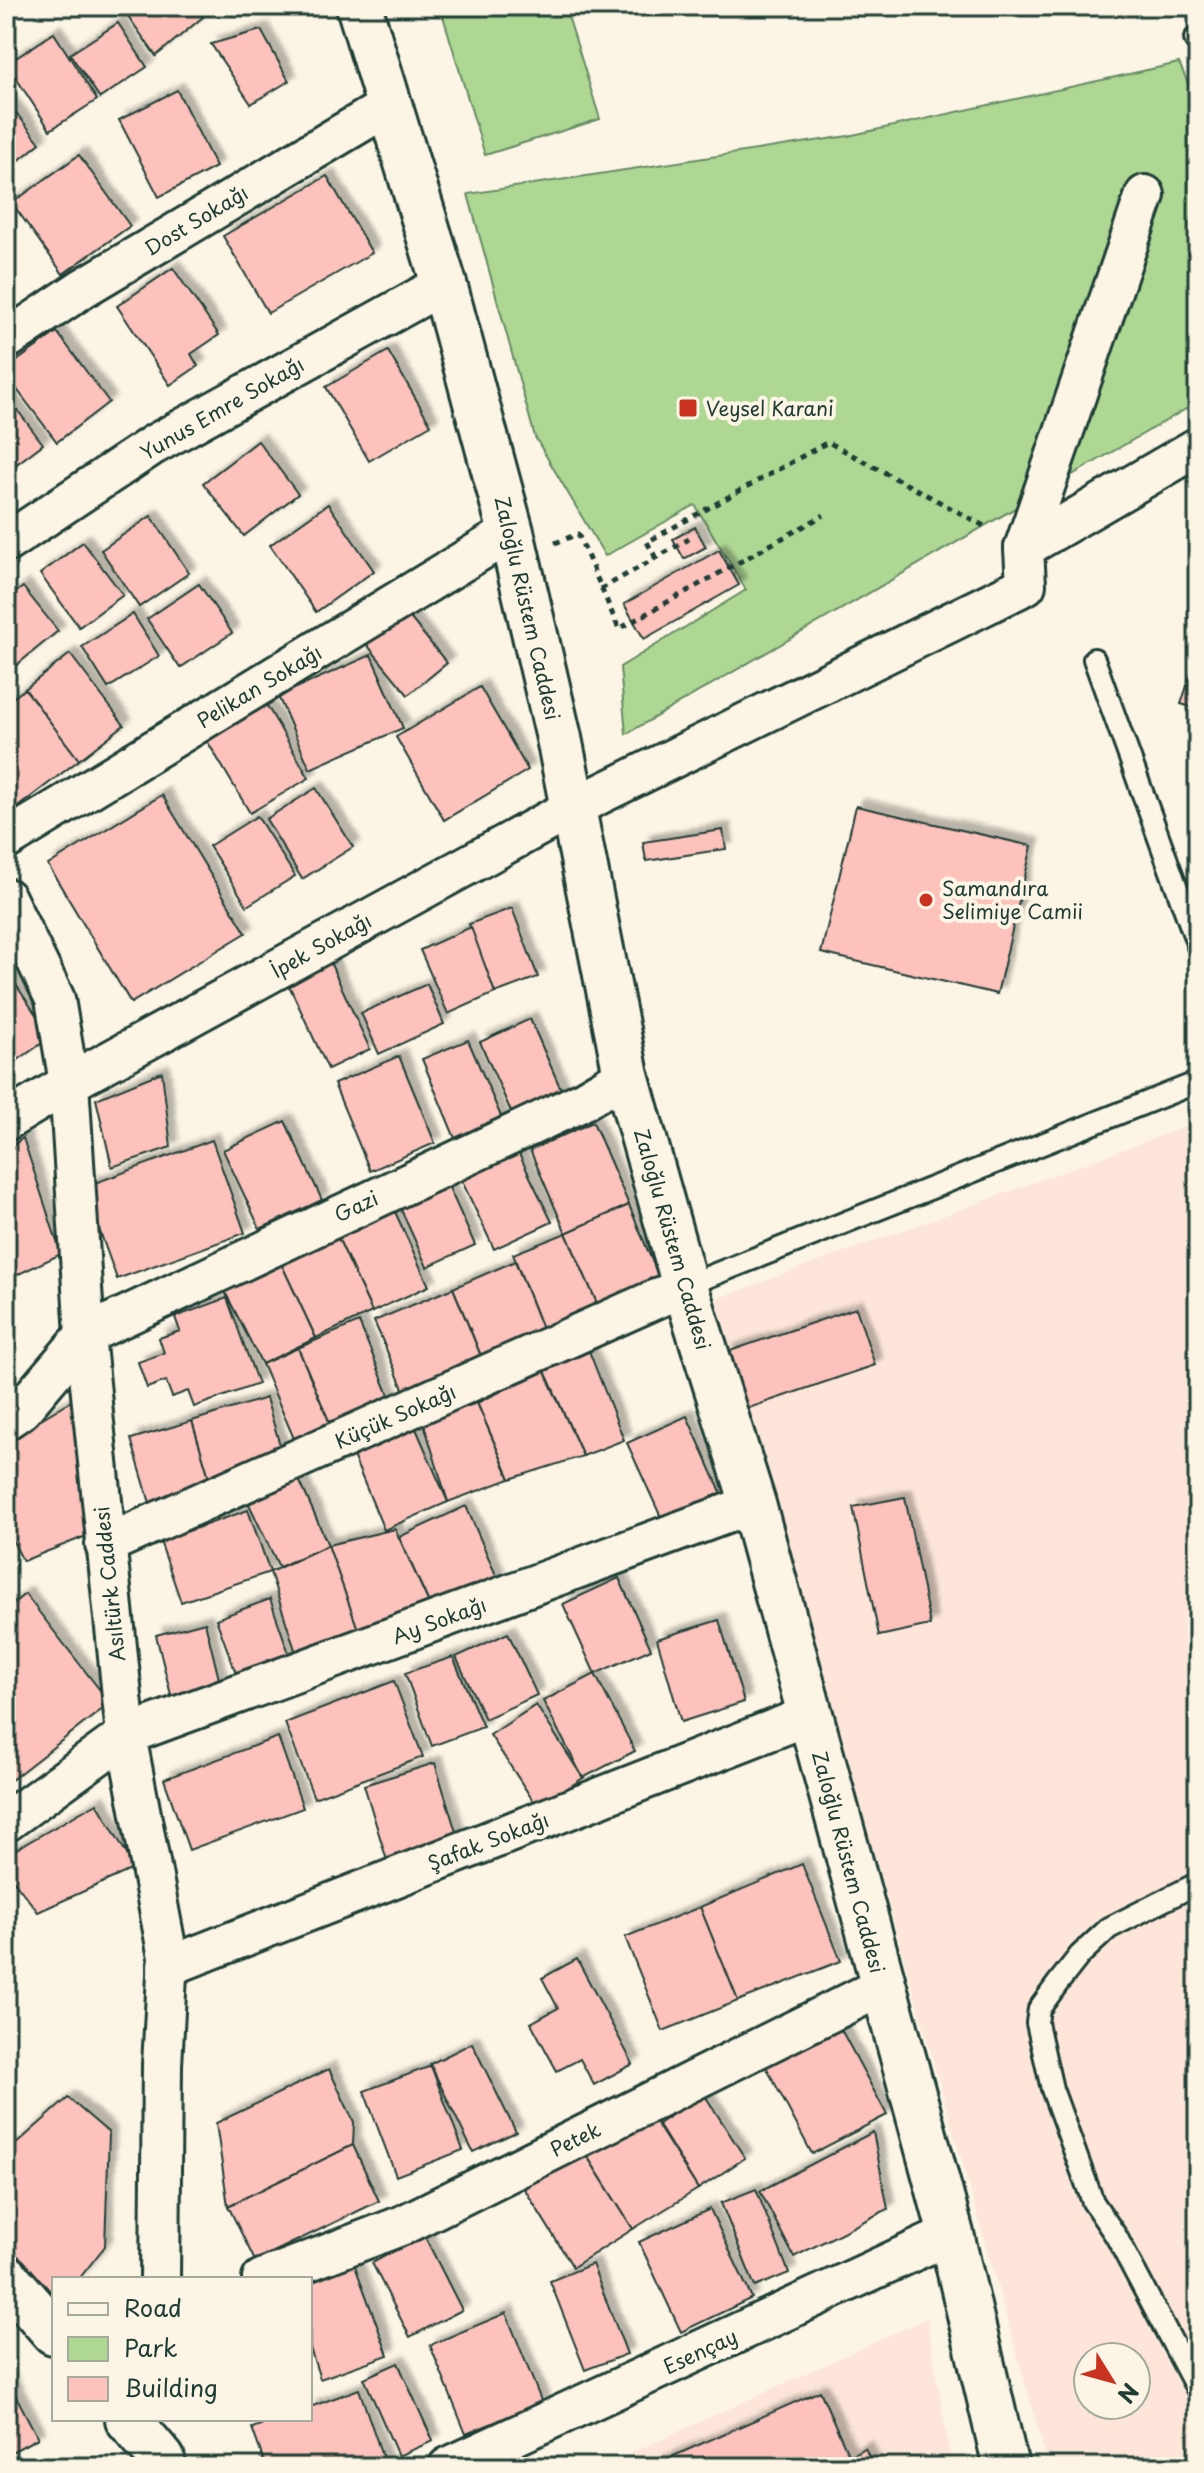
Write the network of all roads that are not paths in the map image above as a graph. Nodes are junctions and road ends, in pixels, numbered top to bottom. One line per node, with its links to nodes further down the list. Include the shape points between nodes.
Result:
1 (359, 6): 2 (street, Zaloğlu Rüstem Caddesi)
2 (390, 105): 4 (street, Zaloğlu Rüstem Caddesi); 5 (street, Dost Sokağı, via 83,288)
3 (1145, 195): 9 (street)
4 (444, 284): 7 (street, Zaloğlu Rüstem Caddesi); 8 (street, Yunus Emre Sokağı, via 153,445)
5 (6, 340)
6 (1198, 447): 9 (street)
7 (511, 532): 11 (street, Zaloğlu Rüstem Caddesi); 12 (street, Pelikan Sokağı)
8 (6, 543)
9 (1024, 548): 11 (street, İpek Sokağı, via 1026,585)
10 (1094, 659): 14 (lane)
11 (572, 808): 15 (street, Zaloğlu Rüstem Caddesi); 17 (street, İpek Sokağı)
12 (6, 840)
13 (6, 898): 17 (street, Asıltürk Caddesi, via 55,999)
14 (1198, 946)
15 (626, 1075): 19 (street, Zaloğlu Rüstem Caddesi); 20 (street, Gazi, via 579,1103)
16 (1198, 1082): 19 (lane)
17 (69, 1083): 18 (street, İpek Sokağı); 20 (street, Asıltürk Caddesi)
18 (6, 1121)
19 (685, 1286): 22 (street, Zaloğlu Rüstem Caddesi); 23 (street, Küçük Sokağı)
20 (85, 1335): 21 (street, via 22,1409); 23 (street, Asıltürk Caddesi)
21 (6, 1420)
22 (753, 1504): 24 (street, Zaloğlu Rüstem Caddesi); 25 (street, Ay Sokağı)
23 (105, 1545): 25 (street, Asıltürk Caddesi)
24 (810, 1715): 28 (street, Şafak Sokağı); 29 (street, Zaloğlu Rüstem Caddesi)
25 (126, 1735): 26 (street, Ay Sokağı); 28 (street, Asıltürk Caddesi)
26 (6, 1822)
27 (1198, 1883): 35 (lane, via 1109,1928 1058,1983 1039,2009 1037,2023 1052,2089 1093,2202)
28 (167, 1967): 32 (street, Asıltürk Caddesi)
29 (883, 1986): 30 (street, Zaloğlu Rüstem Caddesi); 33 (street, Petek, via 403,2225)
30 (951, 2234): 38 (street, Esençay); 39 (street, Zaloğlu Rüstem Caddesi)
31 (6, 2277): 34 (street)
32 (160, 2277)
33 (267, 2277)
34 (52, 2330)
35 (1198, 2391)
36 (130, 2421): 37 (street)
37 (162, 2448)
38 (448, 2467)
39 (1006, 2467)

